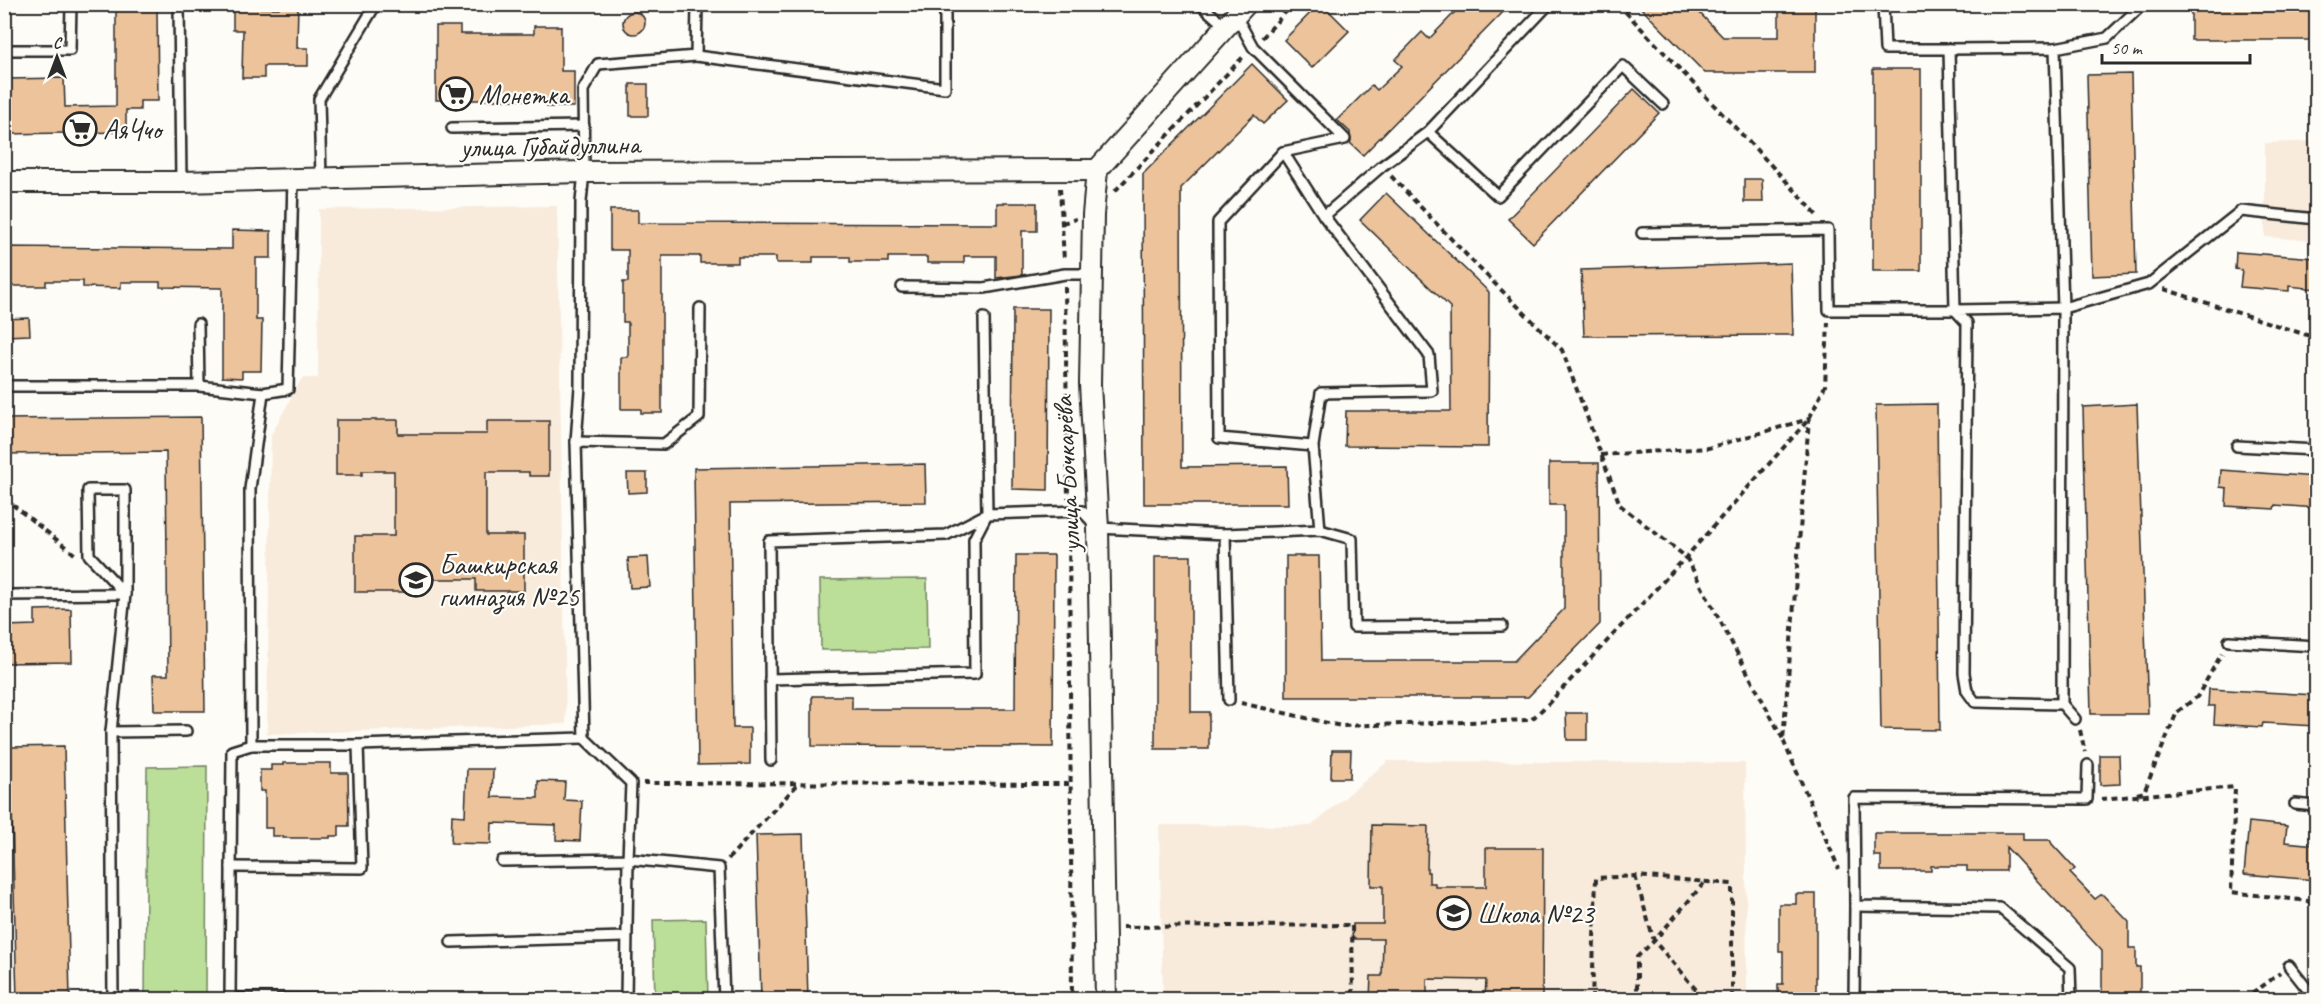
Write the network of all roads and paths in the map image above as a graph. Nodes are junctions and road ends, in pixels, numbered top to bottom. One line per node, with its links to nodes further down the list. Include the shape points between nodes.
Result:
1 (71, 4): 18 (lane, via 70,50)
2 (179, 4): 32 (lane)
3 (376, 4): 30 (lane, via 320,99)
4 (697, 4): 19 (lane)
5 (945, 4): 19 (lane, via 945,88)
6 (1075, 4): 7 (lane)
7 (1105, 4)
8 (1200, 4): 14 (lane)
9 (1293, 4): 15 (path)
10 (1549, 4): 23 (lane)
11 (1618, 4): 36 (path, via 1796,191)
12 (1883, 4): 17 (lane, via 1885,49)
13 (2143, 4): 16 (lane, via 2107,38)
14 (1236, 16): 15 (lane); 26 (street)
15 (1254, 47): 24 (lane, via 1345,139); 28 (path)
16 (2055, 48): 17 (lane); 43 (lane)
17 (1949, 49): 45 (lane)
18 (4, 50)
19 (696, 56): 21 (lane, via 598,64 584,90)
20 (1663, 104): 23 (lane, via 1623,66 1498,196)
21 (584, 126): 22 (lane); 27 (lane)
22 (452, 128)
23 (1428, 132): 25 (lane)
24 (1283, 152): 33 (lane); 54 (lane, via 1218,222 1219,438)
25 (1382, 166): 33 (lane); 57 (path, via 1562,350)
26 (1097, 170): 27 (street, улица Губайдуллина); 39 (street, улица Бочкарёва)
27 (584, 172): 30 (street, улица Губайдуллина); 53 (lane)
28 (1128, 177)
29 (293, 178): 30 (street, улица Губайдуллина); 32 (street, улица Губайдуллина); 51 (lane, via 288,389)
30 (321, 178)
31 (4, 182): 32 (street, улица Губайдуллина)
32 (182, 182)
33 (1324, 216): 54 (lane, via 1429,355 1431,391 1321,393)
34 (2316, 219): 40 (lane, via 2241,211)
35 (1062, 223): 38 (path)
36 (1828, 230): 37 (lane); 44 (lane)
37 (1642, 233)
38 (1065, 274): 39 (lane); 41 (lane, via 984,288); 59 (path)
39 (1093, 274): 61 (street, улица Бочкарёва, via 1090,384)
40 (2149, 284): 43 (lane); 48 (path)
41 (902, 287)
42 (700, 308): 53 (lane, via 699,417 664,444)
43 (2063, 308): 45 (lane); 73 (lane)
44 (1829, 309): 45 (lane); 52 (path, via 1825,386)
45 (1955, 309): 73 (lane, via 1967,323 1967,691 1975,702)
46 (984, 318): 60 (lane)
47 (198, 324): 50 (lane)
48 (2316, 338)
49 (4, 386): 50 (lane)
50 (199, 386): 51 (lane)
51 (263, 393): 79 (lane, via 250,489)
52 (1809, 419): 57 (path, via 1708,448); 64 (path); 78 (path)
53 (576, 442): 77 (lane)
54 (1313, 446): 62 (lane)
55 (2237, 446): 56 (lane)
56 (2316, 450)
57 (1601, 455): 64 (path, via 1620,505)
58 (4, 498): 65 (path)
59 (1069, 510): 60 (lane); 61 (lane, via 1082,511); 85 (path)
60 (987, 514): 71 (lane, via 946,536 769,541); 71 (lane, via 974,539 975,674)
61 (1098, 528): 63 (lane); 101 (street, улица Бочкарёва)
62 (1320, 530): 63 (lane); 68 (lane, via 1352,539 1354,627)
63 (1225, 534): 72 (lane)
64 (1686, 556): 72 (path, via 1530,720 1341,726); 78 (path)
65 (79, 557)
66 (125, 594): 66 (lane, via 125,490 88,490 89,555); 67 (lane); 76 (lane)
67 (4, 595)
68 (1502, 626)
69 (2229, 640): 70 (lane); 86 (path, via 2197,697 2177,712 2144,792)
70 (2316, 646)
71 (770, 680): 81 (lane)
72 (1229, 700)
73 (2062, 705): 74 (lane)
74 (2075, 719): 82 (path)
75 (186, 730): 76 (lane)
76 (111, 732): 106 (lane)
77 (585, 738): 80 (lane); 83 (lane)
78 (1783, 740): 94 (path)
79 (251, 745): 80 (lane); 92 (lane, via 232,751)
80 (358, 745): 92 (lane, via 362,868)
81 (771, 760)
82 (2088, 765): 87 (lane)
83 (631, 783): 84 (path); 90 (lane)
84 (798, 784): 85 (path); 93 (path)
85 (1072, 784): 111 (path)
86 (2125, 797): 87 (path); 97 (path, via 2235,786 2231,892)
87 (2086, 799): 99 (lane, via 1854,798)
88 (2295, 804): 89 (lane)
89 (2316, 806)
90 (628, 859): 91 (lane); 93 (lane); 102 (lane)
91 (502, 861)
92 (231, 867): 107 (lane)
93 (719, 868): 110 (lane)
94 (1842, 875)
95 (1635, 876): 96 (path); 103 (path); 114 (path, via 1596,878)
96 (1704, 882): 103 (path); 117 (path, via 1732,884)
97 (2308, 901): 98 (path); 100 (path)
98 (2316, 902)
99 (1855, 906): 118 (lane); 119 (lane, via 2000,908 2070,968)
100 (2316, 910)
101 (1106, 927): 112 (street, улица Бочкарёва); 113 (path, via 1352,925)
102 (625, 937): 104 (lane); 109 (lane)
103 (1654, 941): 115 (path, via 1637,957); 116 (path)
104 (451, 942)
105 (2289, 966): 120 (path); 121 (lane)
106 (113, 999)
107 (230, 999): 108 (lane)
108 (371, 999)
109 (626, 999)
110 (724, 999)
111 (1072, 999)
112 (1106, 999)
113 (1353, 999)
114 (1592, 999)
115 (1637, 999)
116 (1705, 999)
117 (1732, 999)
118 (1854, 999)
119 (2071, 999)
120 (2244, 999)
121 (2316, 999)

